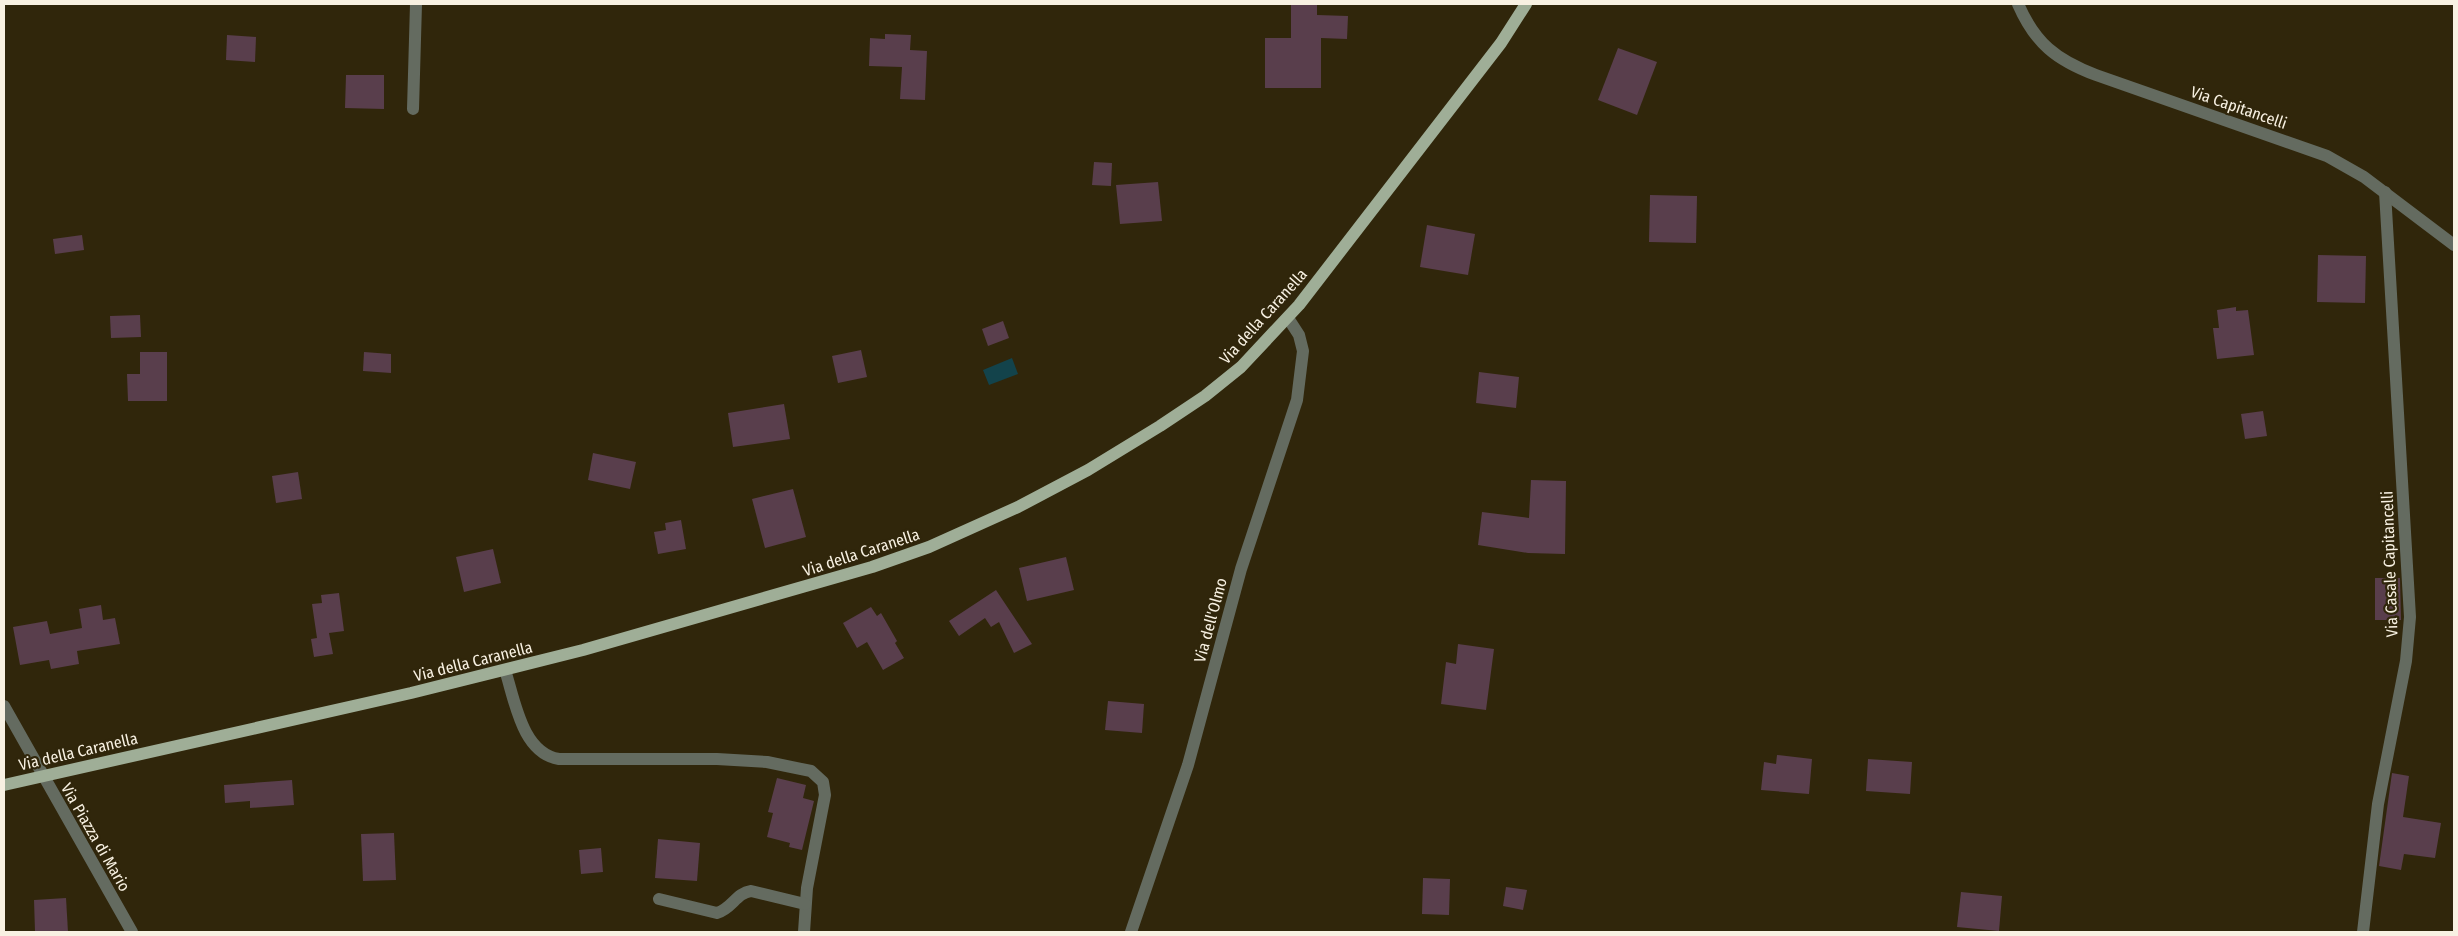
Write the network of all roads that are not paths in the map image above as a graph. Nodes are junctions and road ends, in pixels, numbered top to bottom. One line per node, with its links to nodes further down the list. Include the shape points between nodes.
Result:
1 (416, 4): 4 (street)
2 (1526, 4): 7 (main road, Via della Caranella, via 1501,43)
3 (2018, 4): 5 (street, Via Capitancelli, via 2039,41 2071,64 2315,150 2352,169)
4 (413, 109)
5 (2385, 192): 6 (street, Via Capitancelli); 17 (street, Via Casale Capitancelli, via 2410,617 2406,661 2378,804)
6 (2454, 245)
7 (1288, 318): 8 (main road, Via della Caranella, via 1234,374 1194,404 1088,470 981,525 865,569); 16 (street, Via dell'Olmo, via 1304,351 1297,400 1241,569 1185,774)
8 (505, 670): 10 (main road, Via della Caranella); 13 (street, via 527,735 548,757 760,761 816,774 823,782 825,796)
9 (4, 706): 10 (street, Via Piazza di Mario)
10 (41, 776): 11 (main road, Via della Caranella); 14 (street, Via Piazza di Mario)
11 (4, 785)
12 (659, 900): 13 (street, via 718,913 751,891)
13 (805, 904): 15 (street)
14 (132, 932)
15 (804, 932)
16 (1131, 932)
17 (2363, 932)

